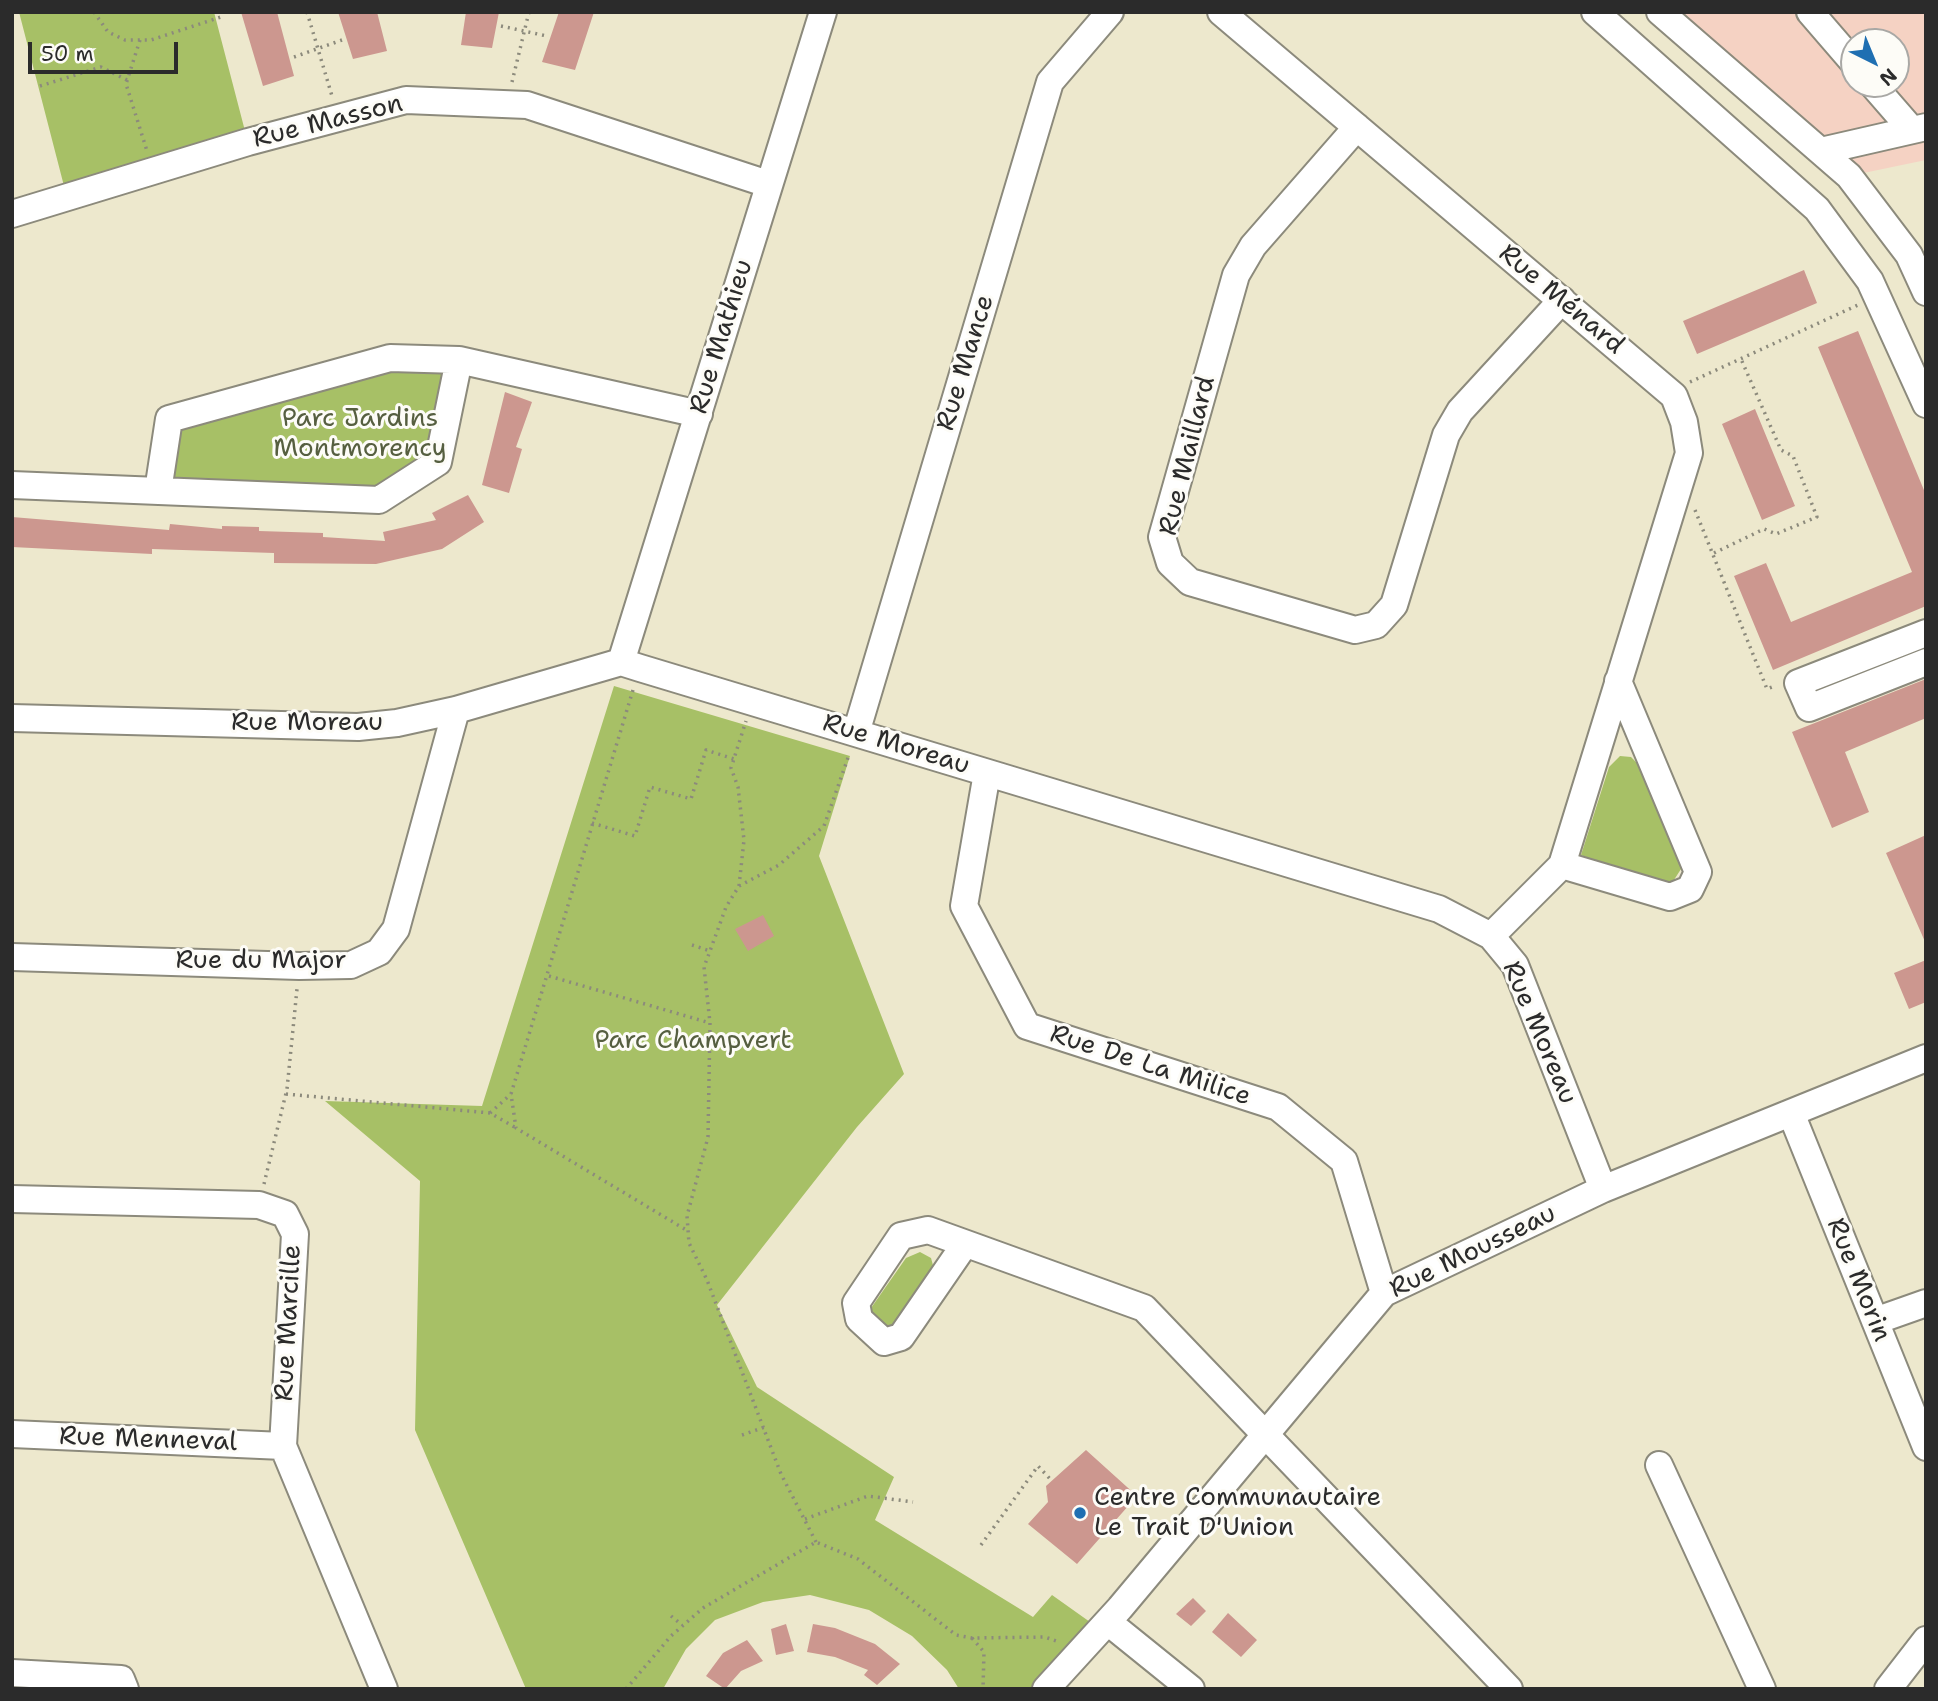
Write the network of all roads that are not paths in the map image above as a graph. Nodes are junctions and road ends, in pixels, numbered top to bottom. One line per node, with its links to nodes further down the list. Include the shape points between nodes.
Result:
1 (823, 12): 12 (street, Rue Mathieu)
2 (1110, 12): 27 (street, Rue Mance, via 1050,82)
3 (1221, 12): 9 (street, Rue Ménard)
4 (1595, 12): 17 (street, via 1817,209 1870,281)
5 (1660, 12): 11 (street)
6 (1810, 12): 7 (street)
7 (1840, 47)
8 (1887, 98): 10 (street)
9 (1357, 127): 15 (street, Rue Ménard); 15 (street, Rue Maillard, via 1253,246 1236,275 1162,537 1170,563 1190,582 1355,630 1376,625 1394,606 1446,435 1460,411)
10 (1919, 128): 11 (street)
11 (1821, 151): 14 (street, via 1849,176 1909,255)
12 (768, 184): 13 (street, Rue Masson, via 527,106 406,100); 18 (street, Rue Mathieu)
13 (12, 214)
14 (1926, 292)
15 (1562, 300): 24 (street, Rue Ménard, via 1674,396 1689,453)
16 (458, 360): 18 (street); 20 (street, via 390,358 169,419); 20 (street, via 438,462 379,500)
17 (1926, 404)
18 (699, 414): 23 (street, Rue Mathieu)
19 (12, 485): 20 (street)
20 (158, 491)
21 (1926, 633): 22 (street, via 1798,683 1809,708)
22 (1926, 662)
23 (631, 665): 25 (street, Rue Moreau); 27 (street, Rue Moreau)
24 (1618, 681): 29 (street, Rue Ménard); 29 (street, via 1698,872 1690,889 1670,897)
25 (456, 710): 26 (street, Rue Moreau, via 358,727); 31 (street, Rue du Major, via 396,929 379,952 351,965 299,966)
26 (12, 718)
27 (856, 733): 28 (street, Rue Moreau)
28 (987, 773): 30 (street, Rue Moreau, via 1439,909); 37 (street, Rue De La Milice, via 964,906 1027,1026 1278,1107 1344,1161)
29 (1562, 865): 30 (street, Rue Ménard)
30 (1491, 936): 34 (street, Rue Moreau, via 1515,965)
31 (12, 957)
32 (1926, 1058): 33 (street, Rue Mousseau)
33 (1791, 1113): 34 (street, Rue Mousseau); 39 (street, Rue Morin)
34 (1603, 1189): 37 (street, Rue Mousseau)
35 (12, 1199): 42 (street, Rue Marcille, via 259,1205 285,1214 295,1234)
36 (965, 1244): 36 (street, via 928,1230 901,1236 856,1303 859,1319 884,1342 901,1338); 41 (street, via 1144,1308)
37 (1384, 1293): 41 (street, Rue Mousseau)
38 (1926, 1303): 39 (street)
39 (1875, 1321): 43 (street, Rue Morin)
40 (12, 1434): 42 (street, Rue Menneval)
41 (1267, 1434): 45 (street, Rue Mousseau); 52 (street)
42 (283, 1446): 49 (street, Rue Marcille)
43 (1926, 1447)
44 (1659, 1465): 53 (street)
45 (1108, 1622): 50 (street, Rue Mousseau); 51 (street)
46 (1926, 1640): 54 (street)
47 (12, 1673): 48 (street, via 121,1679)
48 (125, 1689)
49 (384, 1689)
50 (1046, 1689)
51 (1191, 1689)
52 (1509, 1689)
53 (1762, 1689)
54 (1888, 1689)

